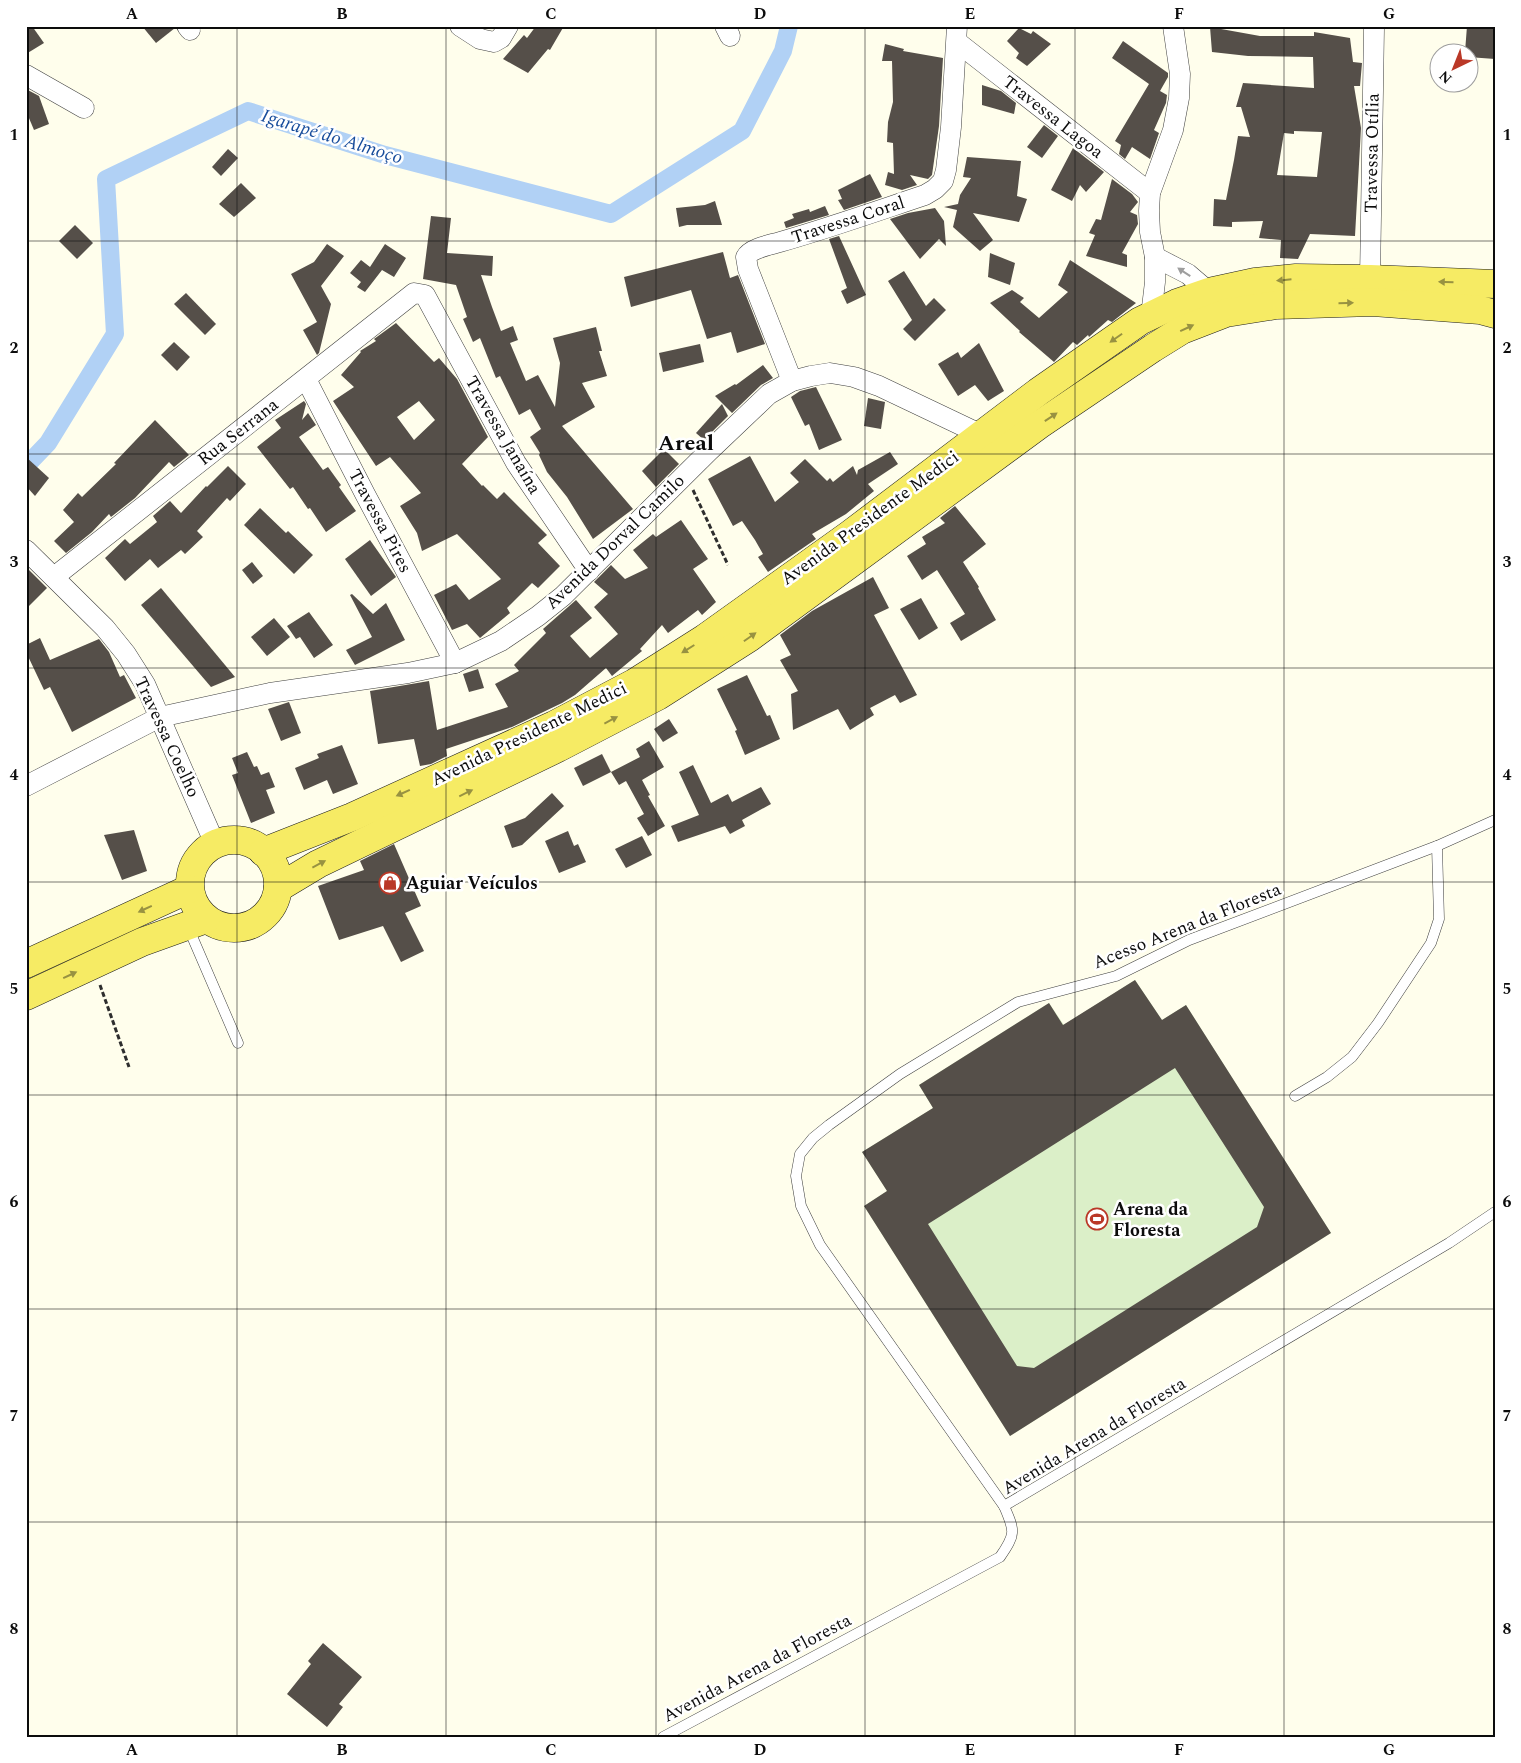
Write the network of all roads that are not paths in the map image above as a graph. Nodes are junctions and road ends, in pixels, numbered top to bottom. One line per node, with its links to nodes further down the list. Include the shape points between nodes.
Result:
1 (460, 26): 2 (street, via 480,39 494,42 501,38)
2 (508, 26)
3 (1172, 26): 8 (street, via 1180,74 1179,98 1172,130)
4 (1374, 28): 10 (street, Travessa Otília)
5 (957, 34): 8 (street, Travessa Lagoa); 17 (street, Travessa Coral, via 949,153 943,181 925,195 748,253 748,269)
6 (26, 75): 7 (street)
7 (84, 108)
8 (1150, 193): 9 (street, via 1148,212)
9 (1155, 257): 12 (street, one-way to 9, via 1188,274); 15 (street)
10 (1370, 278): 11 (main road, Avenida Presidente Medici, one-way to 10); 12 (main road, Avenida Presidente Medici, one-way to 12, via 1296,278)
11 (1495, 284)
12 (1208, 292): 15 (main road, Avenida Presidente Medici)
13 (425, 295): 16 (street, Rua Serrana, via 414,294); 20 (street, Travessa Janaína, via 516,463)
14 (1495, 314): 29 (main road, Avenida Presidente Medici, one-way to 14, via 318,864 658,696 749,638 1039,425 1182,330 1226,313 1276,305 1373,302 1480,310)
15 (1151, 316): 18 (main road, Avenida Presidente Medici, one-way to 18, via 1054,381)
16 (306, 379): 21 (street, Rua Serrana); 22 (street, Travessa Pires)
17 (792, 381): 18 (street, Avenida Dorval Camilo, via 830,373 854,377); 20 (street, Avenida Dorval Camilo, via 769,394)
18 (982, 435): 28 (main road, Avenida Presidente Medici, one-way to 28, via 721,627 634,683 545,729 352,817)
19 (26, 550): 21 (street, Travessa Coelho)
20 (589, 571): 22 (street, Avenida Dorval Camilo, via 563,596 501,641)
21 (54, 577): 23 (street, Travessa Coelho, via 126,654)
22 (455, 663): 23 (street, Avenida Dorval Camilo)
23 (160, 716): 24 (street, Avenida Dorval Camilo); 26 (street, Travessa Coelho)
24 (26, 786)
25 (1495, 820): 27 (lane, Acesso Arena da Floresta)
26 (214, 844): 28 (main road, via 240,841); 30 (main road, via 195,863 190,875)
27 (1436, 846): 35 (lane, via 1439,919 1431,943 1352,1057 1327,1077); 37 (lane, Acesso Arena da Floresta, via 1188,940 1116,976 1018,1002 900,1074 829,1125 800,1154 796,1176 801,1206 820,1245)
28 (263, 852): 29 (main road, via 275,868)
29 (278, 888): 31 (main road, via 268,913 245,928 231,929)
30 (190, 889): 31 (main road); 32 (main road, one-way to 32)
31 (197, 922): 33 (main road, one-way to 31, via 142,942); 34 (lane)
32 (26, 964)
33 (26, 996)
34 (238, 1043)
35 (1294, 1096)
36 (1495, 1212): 37 (lane, Avenida Arena da Floresta, via 1449,1244)
37 (1004, 1506): 38 (lane, Avenida Arena da Floresta, via 1014,1528 1000,1557)
38 (663, 1737)

